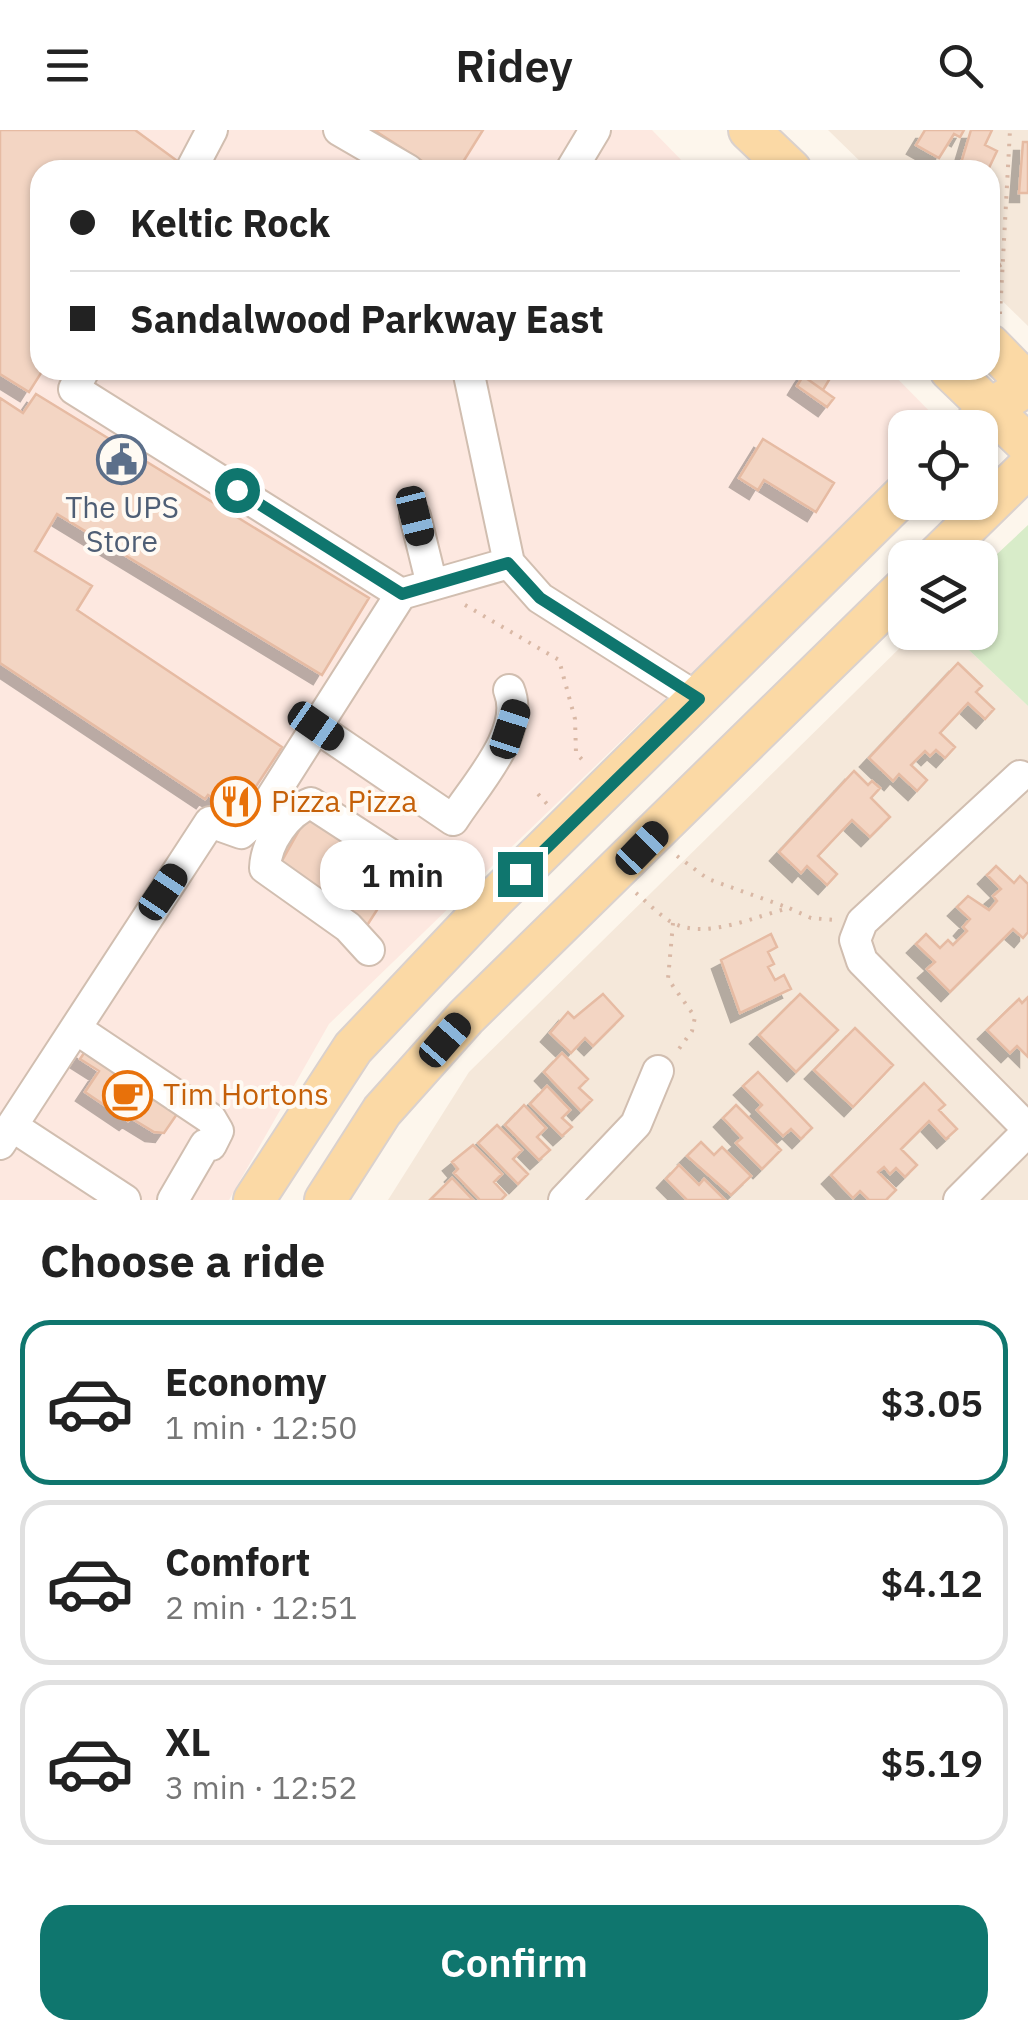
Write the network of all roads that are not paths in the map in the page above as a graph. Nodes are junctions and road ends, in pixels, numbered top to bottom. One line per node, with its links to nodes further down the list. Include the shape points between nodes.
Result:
1 (212, 130): 5 (street)
2 (339, 130): 6 (street)
3 (596, 130): 7 (street)
4 (749, 130): 8 (main road)
5 (196, 160)
6 (391, 160)
7 (577, 160)
8 (780, 160)
9 (1000, 341): 13 (main road)
10 (79, 380): 24 (street, via 74,389)
11 (470, 380): 22 (street)
12 (956, 380): 14 (main road)
13 (1028, 385): 15 (main road)
14 (974, 410)
15 (993, 410)
16 (998, 429): 17 (main road)
17 (1028, 445)
18 (1028, 467): 21 (main road)
19 (888, 510): 27 (main road)
20 (415, 516): 23 (street)
21 (954, 540)
22 (508, 563): 23 (street); 27 (street, via 540,598)
23 (432, 585): 24 (street)
24 (402, 594): 28 (street)
25 (888, 604): 29 (main road)
26 (510, 690): 28 (street, via 517,708 510,729 453,820)
27 (699, 699): 29 (main road); 41 (main road, via 353,1048)
28 (316, 726): 33 (street, via 259,817 241,833 210,822)
29 (748, 740): 42 (main road, via 466,1017 382,1111)
30 (1020, 776): 35 (street, via 862,922 855,940 862,961)
31 (428, 880): 32 (street, via 310,803 296,808 265,868 348,927)
32 (369, 950)
33 (78, 1030): 36 (street); 37 (street, via 211,1120 218,1131)
34 (658, 1071): 43 (street, via 636,1124)
35 (1028, 1130): 44 (street)
36 (6, 1135): 38 (street)
37 (211, 1146): 39 (street); 40 (street, via 212,1156)
38 (125, 1200)
39 (172, 1200)
40 (183, 1200)
41 (254, 1200)
42 (325, 1200)
43 (564, 1200)
44 (959, 1200)

